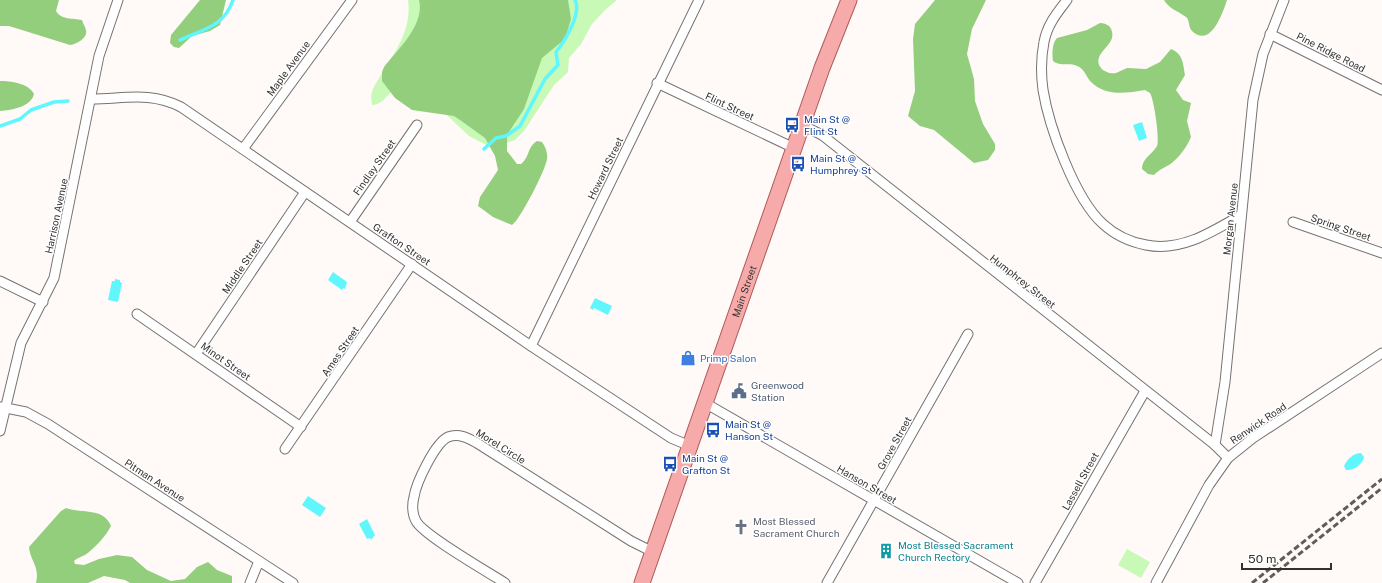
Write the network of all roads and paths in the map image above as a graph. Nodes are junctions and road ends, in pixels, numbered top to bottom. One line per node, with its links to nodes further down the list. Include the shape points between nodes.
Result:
1 (118, 0): 10 (street, Harrison Avenue, via 99,56)
2 (352, 0): 14 (street, Maple Avenue)
3 (699, 0): 8 (street, Howard Street)
4 (849, 0): 12 (main road, Main Street)
5 (1067, 0): 16 (street, via 1053,19 1046,35 1042,62 1043,89 1067,165 1077,187 1098,219 1113,232 1129,240 1162,246 1195,240)
6 (1284, 0): 7 (street, Morgan Avenue)
7 (1270, 34): 9 (street, Pine Ridge Road); 16 (street, Morgan Avenue, via 1260,62 1252,100)
8 (657, 83): 13 (street, Flint Street); 25 (street, Howard Street)
9 (1382, 90)
10 (91, 99): 14 (street, Grafton Street, via 154,97 166,100 181,107); 22 (street, Harrison Avenue, via 61,251 54,278)
11 (417, 125): 17 (street, Findlay Street)
12 (802, 125): 13 (main road, Main Street); 28 (street, Humphrey Street, via 822,136)
13 (794, 148): 29 (main road, Main Street)
14 (243, 149): 15 (street, Grafton Street)
15 (306, 192): 17 (street, Grafton Street); 27 (street, Middle Street)
16 (1241, 215): 33 (street, Morgan Avenue, via 1225,382)
17 (350, 222): 20 (street, Grafton Street)
18 (1293, 222): 19 (street, Spring Street)
19 (1382, 253)
20 (412, 264): 25 (street, Grafton Street); 31 (street, Ames Street)
21 (0, 281): 22 (street)
22 (43, 302): 30 (street, Harrison Avenue, via 22,343)
23 (137, 314): 27 (street, Minot Street)
24 (968, 334): 37 (street, Grove Street)
25 (531, 346): 34 (street, Grafton Street, via 671,438)
26 (1382, 353): 36 (street, Renwick Road, via 1253,438)
27 (196, 354): 31 (street, Minot Street)
28 (1144, 391): 33 (street, Humphrey Street); 46 (street, Lassell Street)
29 (705, 403): 34 (main road, Main Street); 37 (street, Hanson Street)
30 (3, 407): 32 (street, Harrison Avenue); 39 (street, Pitman Avenue, via 26,412 48,424)
31 (301, 427): 35 (street, Ames Street)
32 (0, 431)
33 (1215, 445): 36 (street, Humphrey Street)
34 (690, 446): 38 (main road, Main Street)
35 (286, 449)
36 (1228, 458): 47 (street, Renwick Road, via 1209,485)
37 (874, 500): 44 (street, Grove Street); 45 (street, Hanson Street)
38 (653, 552): 42 (street, Morel Circle, via 631,541 477,443 460,436 449,437 437,448 419,480 414,497 415,520 427,533); 43 (main road, Main Street)
39 (259, 561): 40 (street); 41 (street, Pitman Avenue)
40 (250, 583)
41 (293, 583)
42 (505, 583)
43 (642, 583)
44 (827, 583)
45 (1018, 583)
46 (1035, 583)
47 (1156, 583)

